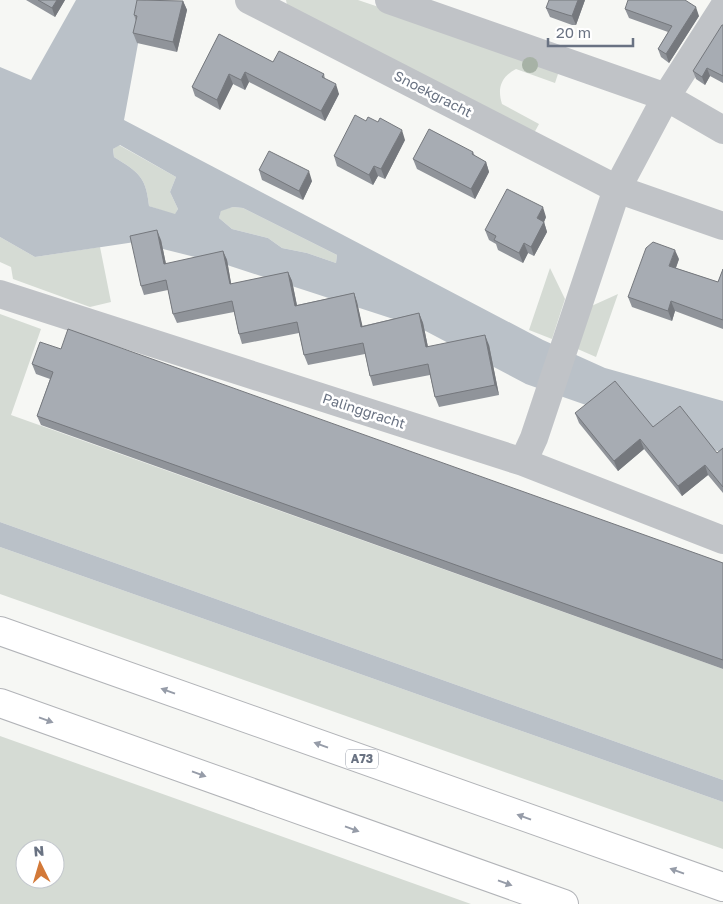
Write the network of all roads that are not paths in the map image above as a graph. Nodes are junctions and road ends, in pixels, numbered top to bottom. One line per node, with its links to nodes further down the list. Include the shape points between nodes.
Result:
1 (249, 0): 6 (street, Snoekgracht)
2 (389, 0): 4 (street)
3 (723, 8): 4 (street)
4 (666, 97): 5 (street); 6 (street)
5 (723, 130)
6 (617, 189): 7 (street, Snoekgracht); 9 (street, via 534,438)
7 (723, 226)
8 (0, 294): 9 (street, Palinggracht)
9 (523, 462): 10 (street, Palinggracht)
10 (723, 540)
11 (0, 631): 13 (highway, A73, one-way to 11)
12 (0, 703): 14 (highway, one-way to 14)
13 (723, 888)
14 (564, 904)

